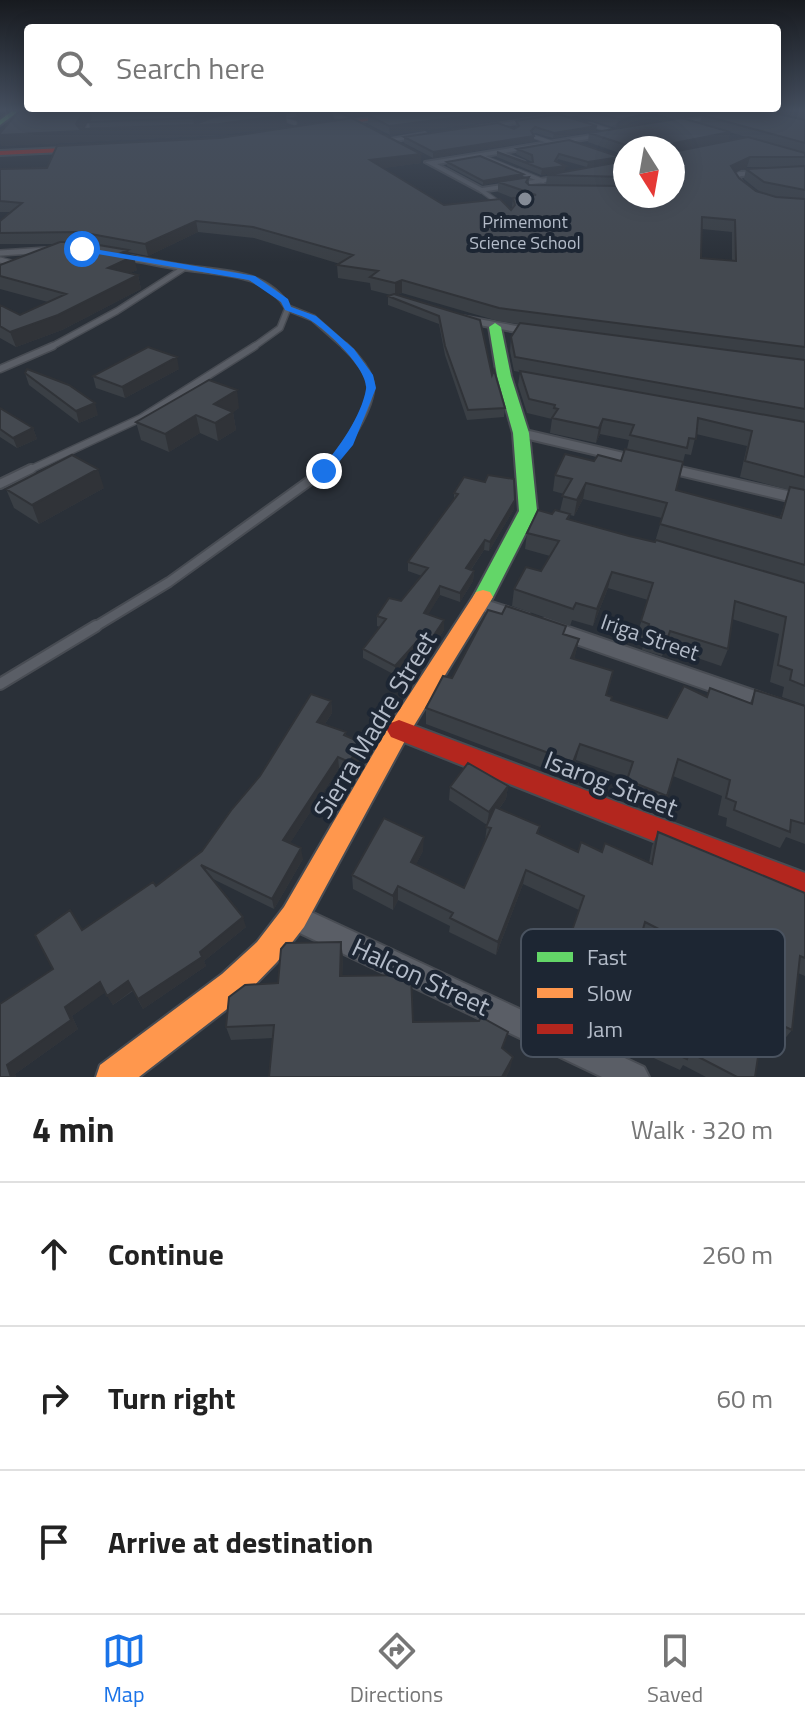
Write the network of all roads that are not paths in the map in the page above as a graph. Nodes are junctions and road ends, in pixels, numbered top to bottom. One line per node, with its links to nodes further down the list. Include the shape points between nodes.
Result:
1 (427, 161): 5 (street)
2 (441, 161): 5 (street)
3 (492, 161): 9 (lane)
4 (522, 161): 6 (lane)
5 (430, 163): 10 (street)
6 (529, 164)
7 (805, 171): 11 (street, via 735,177 742,191)
8 (572, 176): 9 (street)
9 (543, 186): 10 (street)
10 (481, 190): 12 (lane)
11 (755, 199)
12 (507, 209)
13 (58, 249): 14 (lane)
14 (0, 253)
15 (111, 255): 17 (lane)
16 (0, 260): 18 (lane, via 11,263)
17 (184, 268): 19 (lane, via 252,278); 23 (lane, via 56,345)
18 (0, 275)
19 (288, 308): 25 (lane, via 280,328 211,376 141,418); 28 (lane, via 313,318 351,351 368,375 371,388 348,445 324,471 169,582)
20 (448, 315): 21 (street)
21 (495, 327): 22 (street); 24 (street, Sierra Madre Street, via 512,378)
22 (557, 335)
23 (0, 369)
24 (521, 433): 26 (street); 27 (street, Sierra Madre Street, via 535,514)
25 (0, 484)
26 (805, 500)
27 (479, 604): 29 (street, Iriga Street); 30 (street, Sierra Madre Street)
28 (0, 684)
29 (805, 716)
30 (399, 730): 31 (street, Isarog Street); 32 (street, Sierra Madre Street)
31 (805, 887)
32 (294, 917): 33 (street, Halcon Street); 35 (street, Sierra Madre Street, via 233,985)
33 (521, 1024)
34 (592, 1057): 36 (street, Halcon Street)
35 (112, 1077)
36 (634, 1077)

